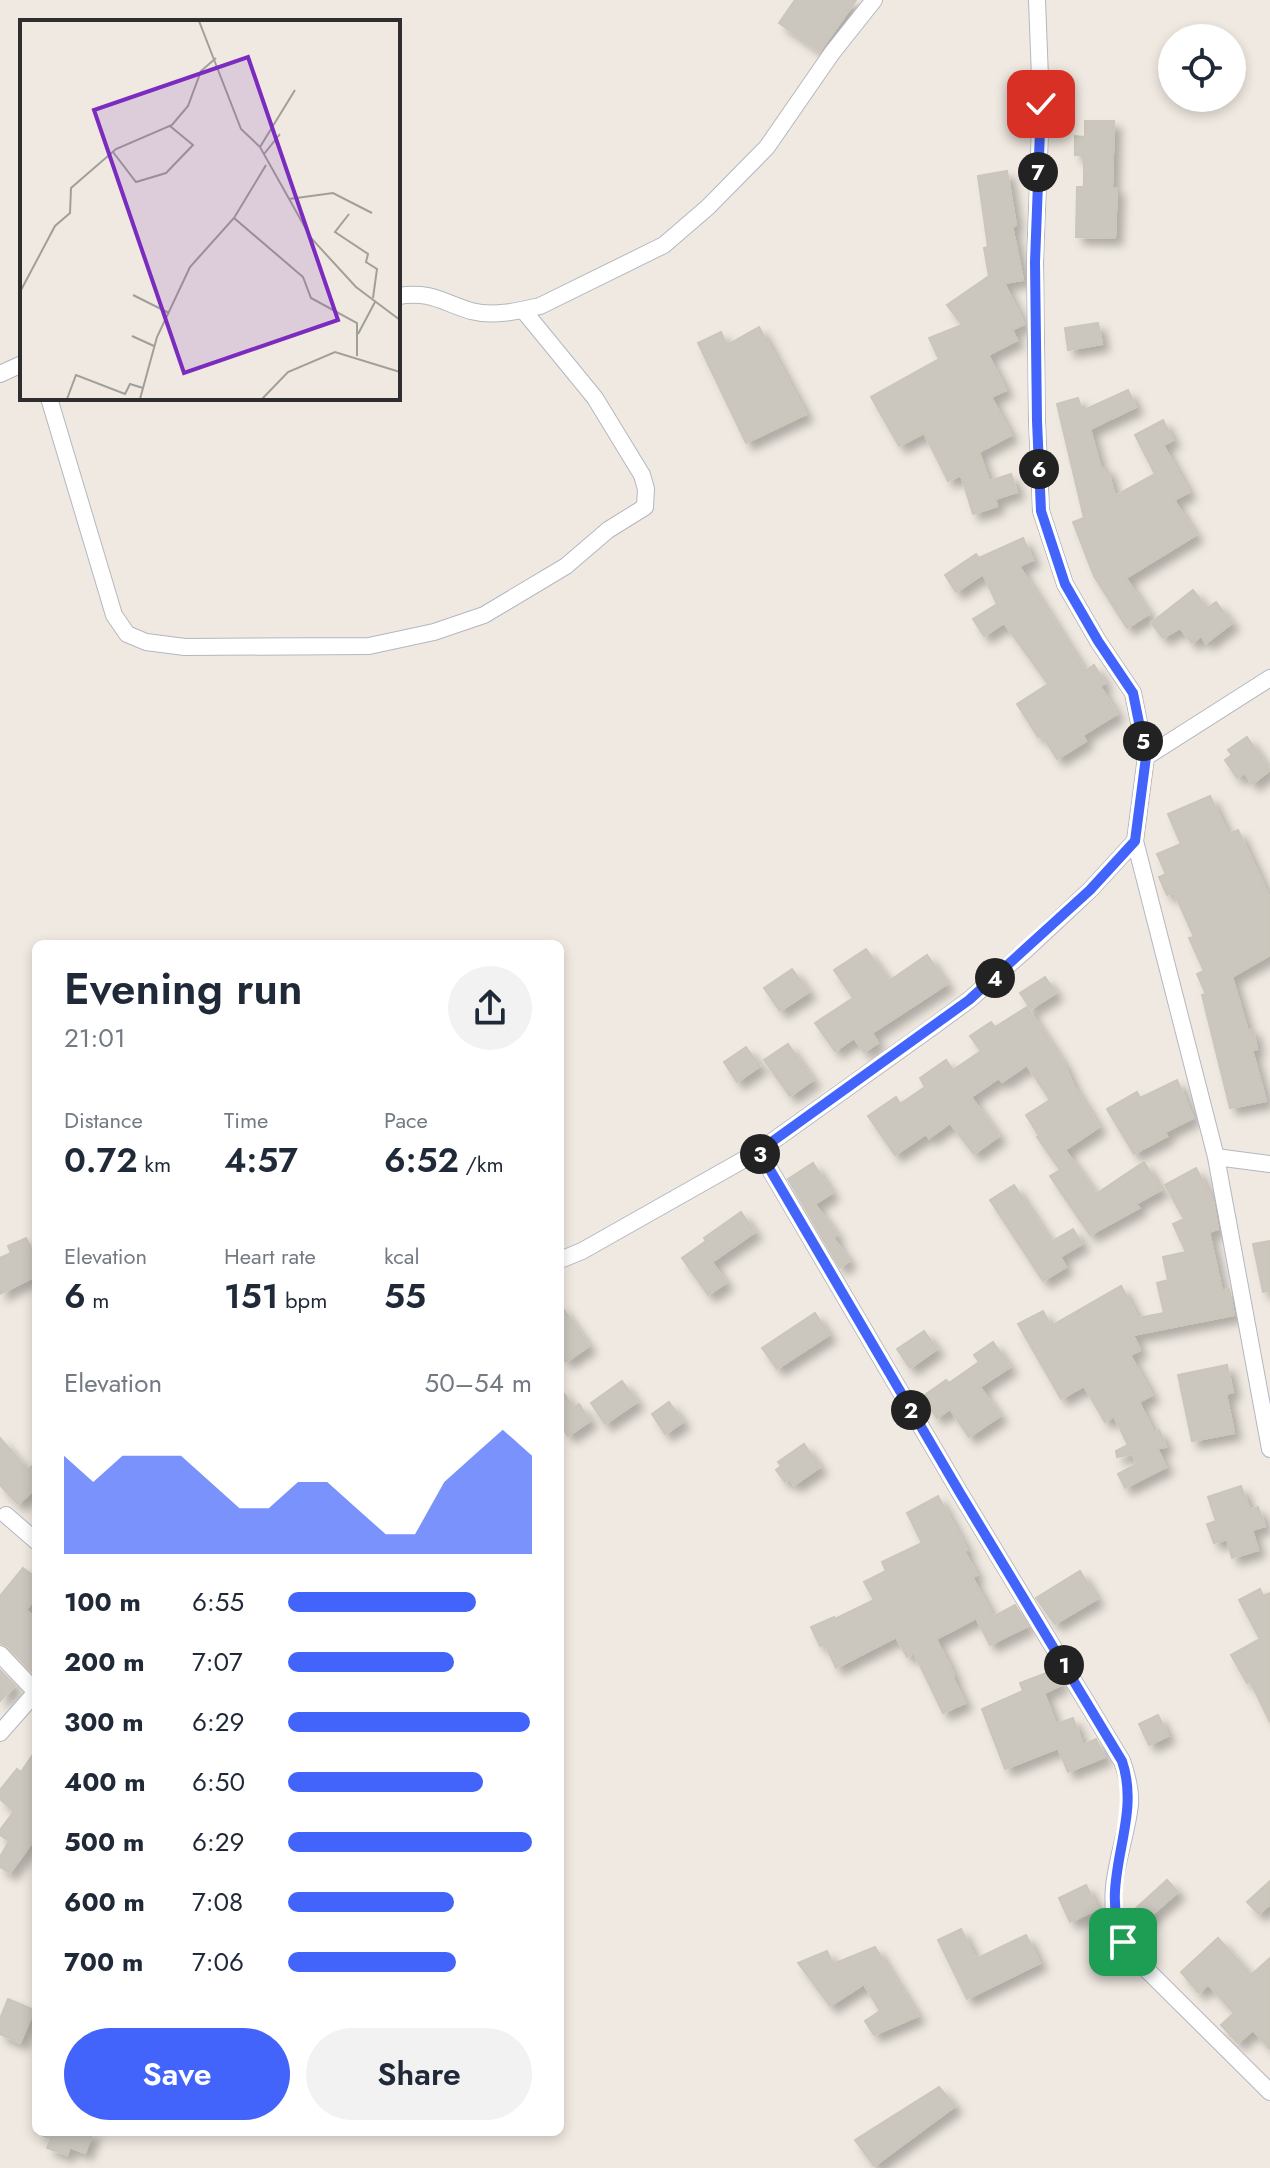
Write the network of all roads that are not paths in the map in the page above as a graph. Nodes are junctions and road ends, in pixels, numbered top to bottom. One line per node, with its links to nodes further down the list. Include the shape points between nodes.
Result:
1 (874, 0): 4 (street, via 767,147 708,207 664,245)
2 (1037, 0): 9 (street, via 1041,104 1035,262 1041,511 1065,584 1133,693)
3 (400, 296): 4 (street, via 435,296 492,314)
4 (523, 310): 7 (street, via 595,398 642,475 645,507 566,566 484,615 369,646 185,647 127,634 114,615)
5 (20, 365): 6 (street)
6 (0, 374)
7 (50, 400)
8 (1270, 678): 9 (street)
9 (1146, 757): 10 (street)
10 (1135, 841): 11 (street, via 1080,900 969,1000); 12 (street)
11 (759, 1151): 14 (street); 22 (street, via 1122,1761 1130,1804 1114,1902 1123,1942)
12 (1216, 1157): 13 (street); 15 (street)
13 (1270, 1164)
14 (564, 1258)
15 (1270, 1449)
16 (6, 1515): 17 (street)
17 (32, 1538)
18 (0, 1654): 19 (street)
19 (32, 1688)
20 (32, 1697): 21 (street)
21 (0, 1733)
22 (1270, 2092)

